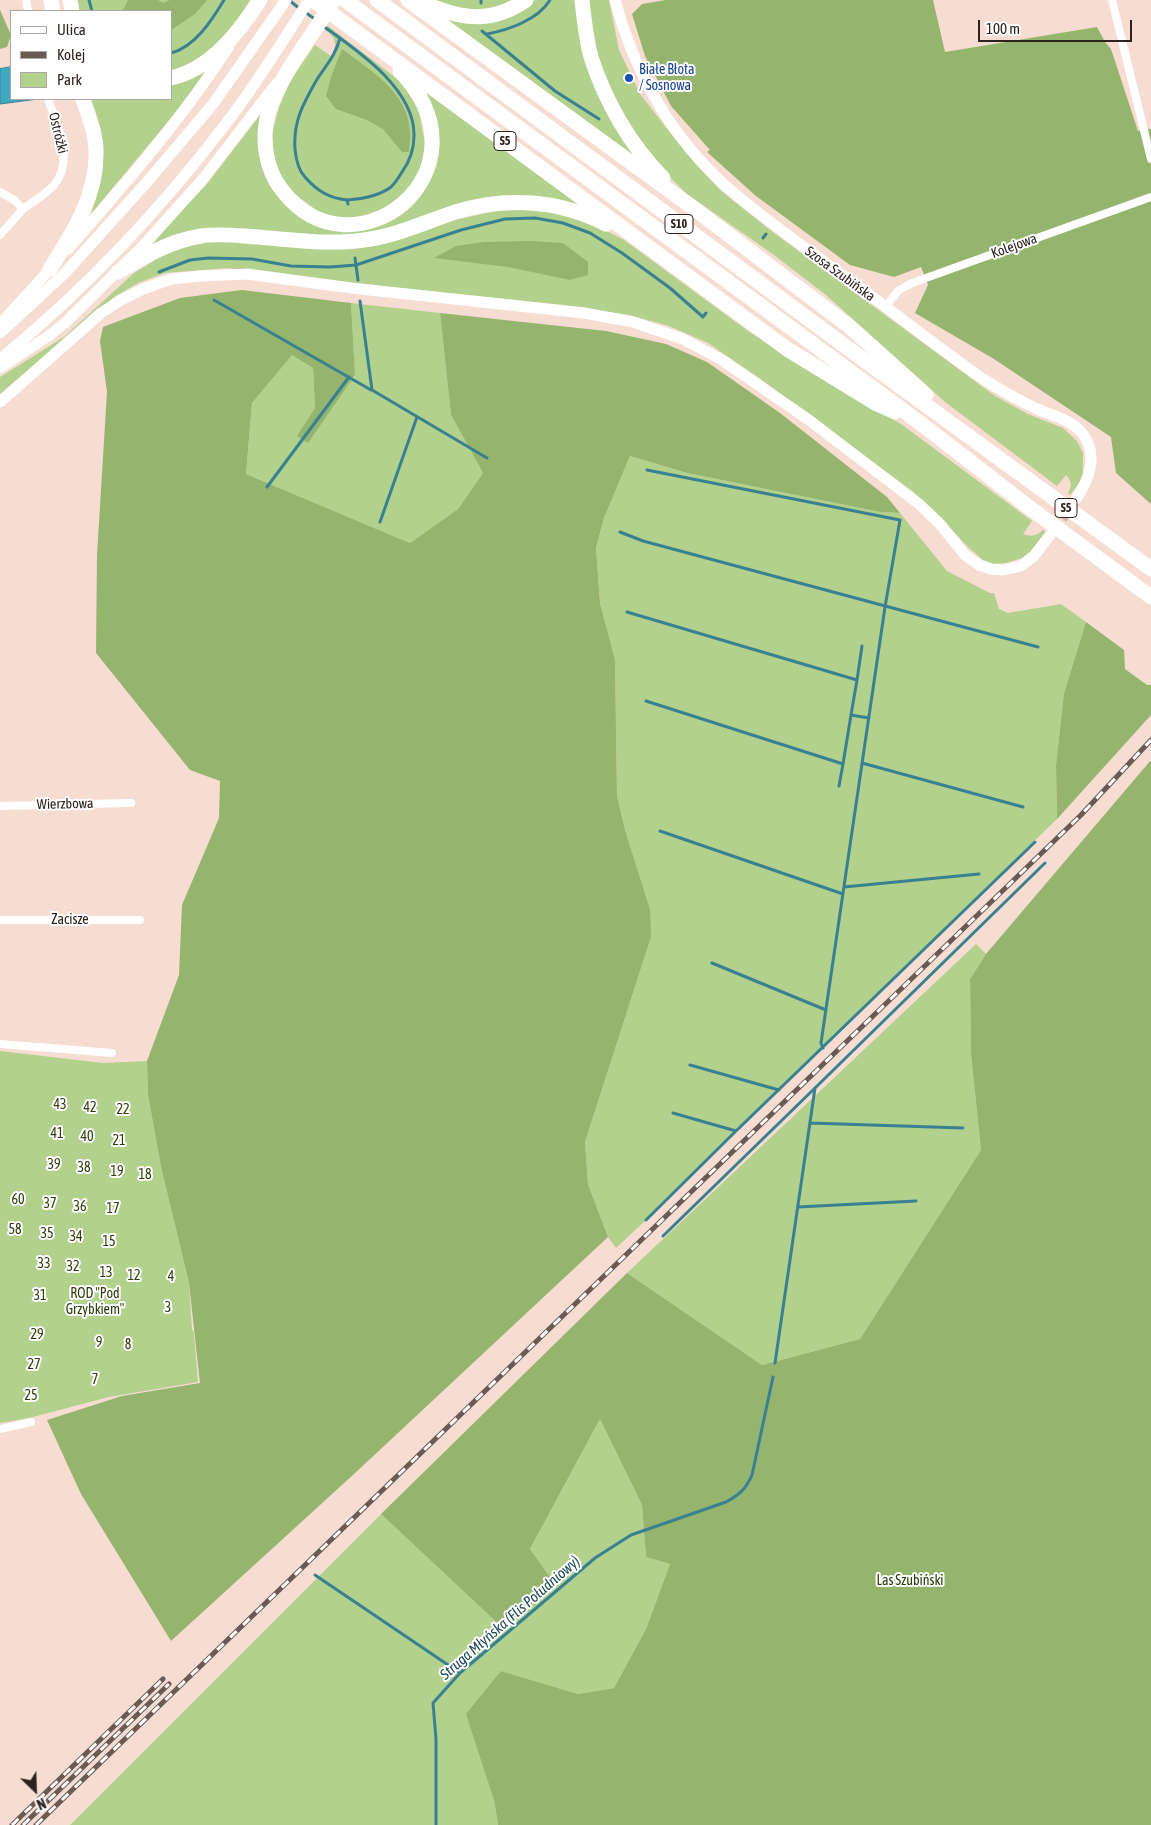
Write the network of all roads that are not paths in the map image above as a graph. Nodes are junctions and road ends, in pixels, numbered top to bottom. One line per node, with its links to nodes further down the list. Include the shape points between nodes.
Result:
1 (260, 0): 14 (highway)
2 (309, 0): 32 (street, via 231,116 156,207 85,283)
3 (313, 0): 15 (highway, S5)
4 (334, 0): 16 (highway)
5 (345, 0): 35 (highway, S10)
6 (377, 0): 36 (highway, S10)
7 (408, 0): 23 (highway)
8 (418, 0): 9 (highway, via 450,14 483,17 499,14)
9 (526, 0)
10 (582, 0): 23 (highway, S5, via 591,55 610,104 645,157)
11 (615, 0): 29 (street, Szosa Szubińska, via 625,33 650,90 696,156 736,195)
12 (1112, 0): 20 (street)
13 (284, 3): 31 (street, via 213,104 147,182 65,273)
14 (245, 22): 17 (highway, via 206,62); 27 (street, via 206,82 146,159)
15 (376, 46): 16 (highway, via 410,81 424,104 432,137 430,162 423,181 410,198 392,212 372,221 350,225 316,219 300,209 288,199 270,169 265,132 269,111); 26 (highway, S5)
16 (298, 55): 28 (street, via 203,179)
17 (172, 78)
18 (48, 100): 24 (street, Ostróżki, via 62,140 64,163 54,185)
19 (83, 100): 27 (highway, via 92,125 96,154 93,181 88,201)
20 (1151, 159)
21 (0, 192): 24 (street)
22 (1151, 197): 29 (street, Kolejowa, via 912,282 899,290)
23 (692, 207): 36 (highway, S5, via 850,327)
24 (23, 209): 25 (street, Ostróżki)
25 (0, 235)
26 (634, 237): 28 (highway, via 572,210 517,201 456,212 388,236 364,240 337,242 222,234 201,236 160,248); 35 (highway, S5, via 787,349 877,404)
27 (50, 269): 30 (street)
28 (118, 272): 33 (street, via 66,322)
29 (886, 307): 37 (street, Szosa Szubińska, via 991,384 1034,408 1065,420 1082,433 1092,460 1090,476)
30 (0, 324)
31 (0, 333)
32 (0, 359)
33 (0, 368)
34 (0, 402): 38 (street, via 100,313 143,289 171,279 247,274 584,313 633,322 666,333 722,360 919,504 978,565 991,569 1014,568 1028,562)
35 (919, 422): 40 (highway, S5)
36 (982, 446): 39 (highway, S5)
37 (1076, 499)
38 (1050, 535)
39 (1151, 568)
40 (1151, 597)
41 (131, 803): 42 (street, Wierzbowa)
42 (0, 806)
43 (0, 920): 44 (street, Zacisze)
44 (140, 920)
45 (0, 1044): 46 (street)
46 (112, 1053)
47 (31, 1422): 48 (street)
48 (0, 1429)

